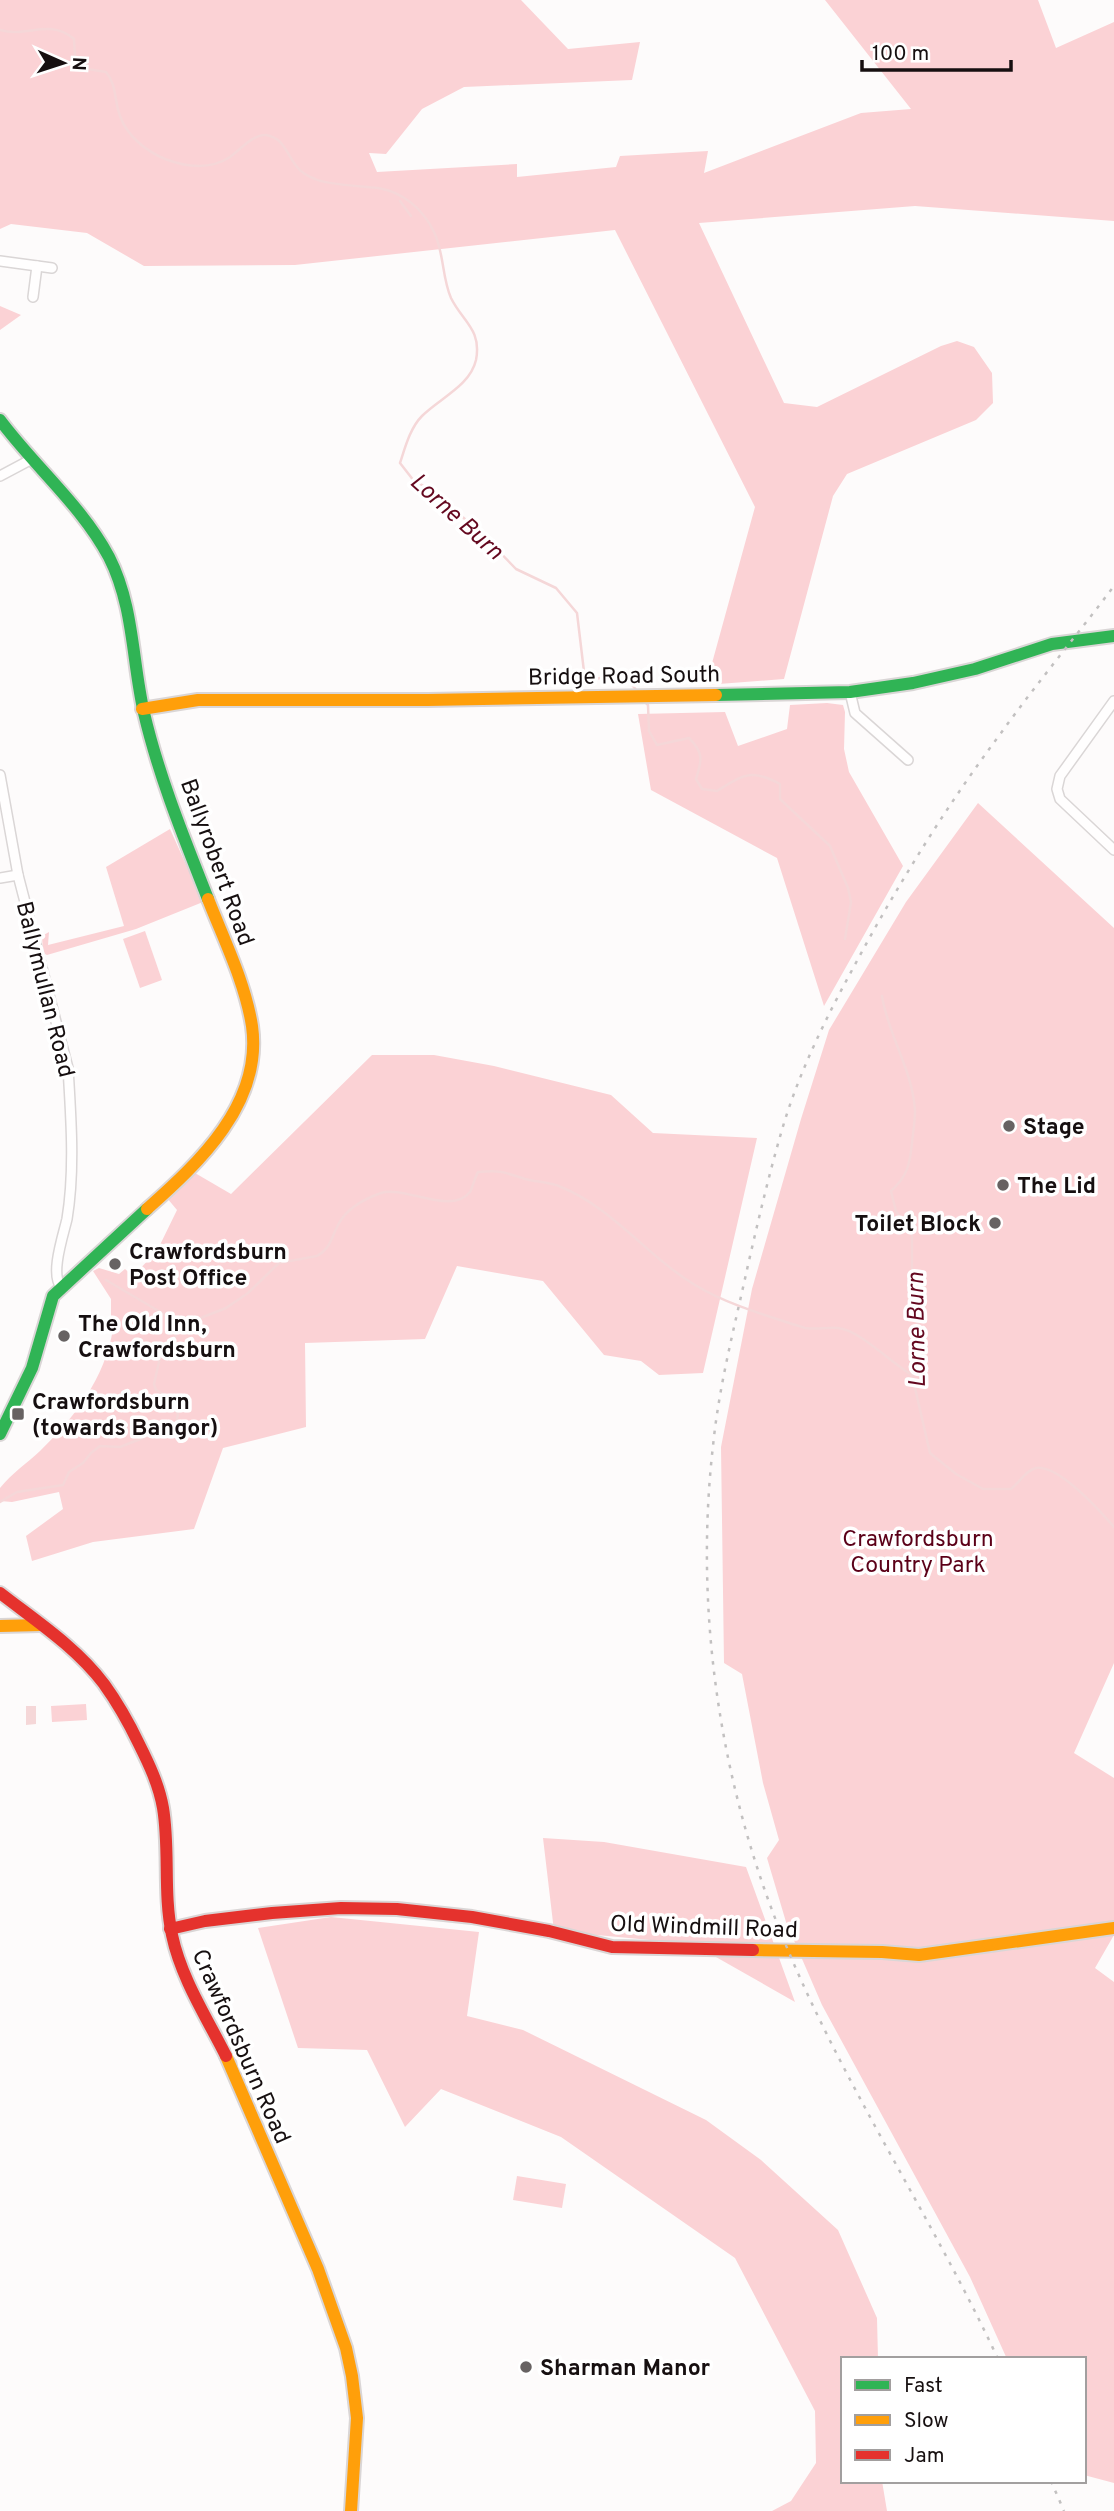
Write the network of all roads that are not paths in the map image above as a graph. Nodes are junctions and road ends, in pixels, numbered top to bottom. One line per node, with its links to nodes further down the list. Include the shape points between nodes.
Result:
1 (0, 261): 2 (street)
2 (37, 267): 3 (street); 4 (street)
3 (52, 268)
4 (33, 297)
5 (0, 420): 6 (main road, Ballyrobert Road)
6 (32, 459): 7 (street); 11 (main road, Ballyrobert Road, via 93,530 121,584 133,632)
7 (0, 476)
8 (1114, 636): 9 (main road, Bridge Road South, via 1052,643 975,669)
9 (850, 692): 11 (main road, Bridge Road South, via 198,701); 12 (street, via 855,713)
10 (1114, 701): 14 (street, via 1060,776 1057,789 1063,803)
11 (142, 709): 17 (main road, Ballyrobert Road, via 244,992 252,1024 251,1070 240,1100 205,1153)
12 (908, 760)
13 (0, 775): 15 (street, Ballymullan Road)
14 (1114, 850)
15 (18, 875): 16 (street); 17 (street, Ballymullan Road, via 71,1094 70,1200 55,1279)
16 (0, 878)
17 (61, 1287): 18 (main road, via 53,1296 32,1368)
18 (0, 1434)
19 (0, 1593): 20 (main road, Crawfordsburn Road)
20 (41, 1625): 21 (main road); 23 (main road, Crawfordsburn Road, via 102,1679 153,1775 163,1805)
21 (0, 1626)
22 (1114, 1928): 23 (main road, Old Windmill Road, via 919,1955 612,1947 482,1919 397,1909 272,1913)
23 (170, 1929): 24 (main road, Crawfordsburn Road, via 331,2297 356,2406)
24 (351, 2511)

